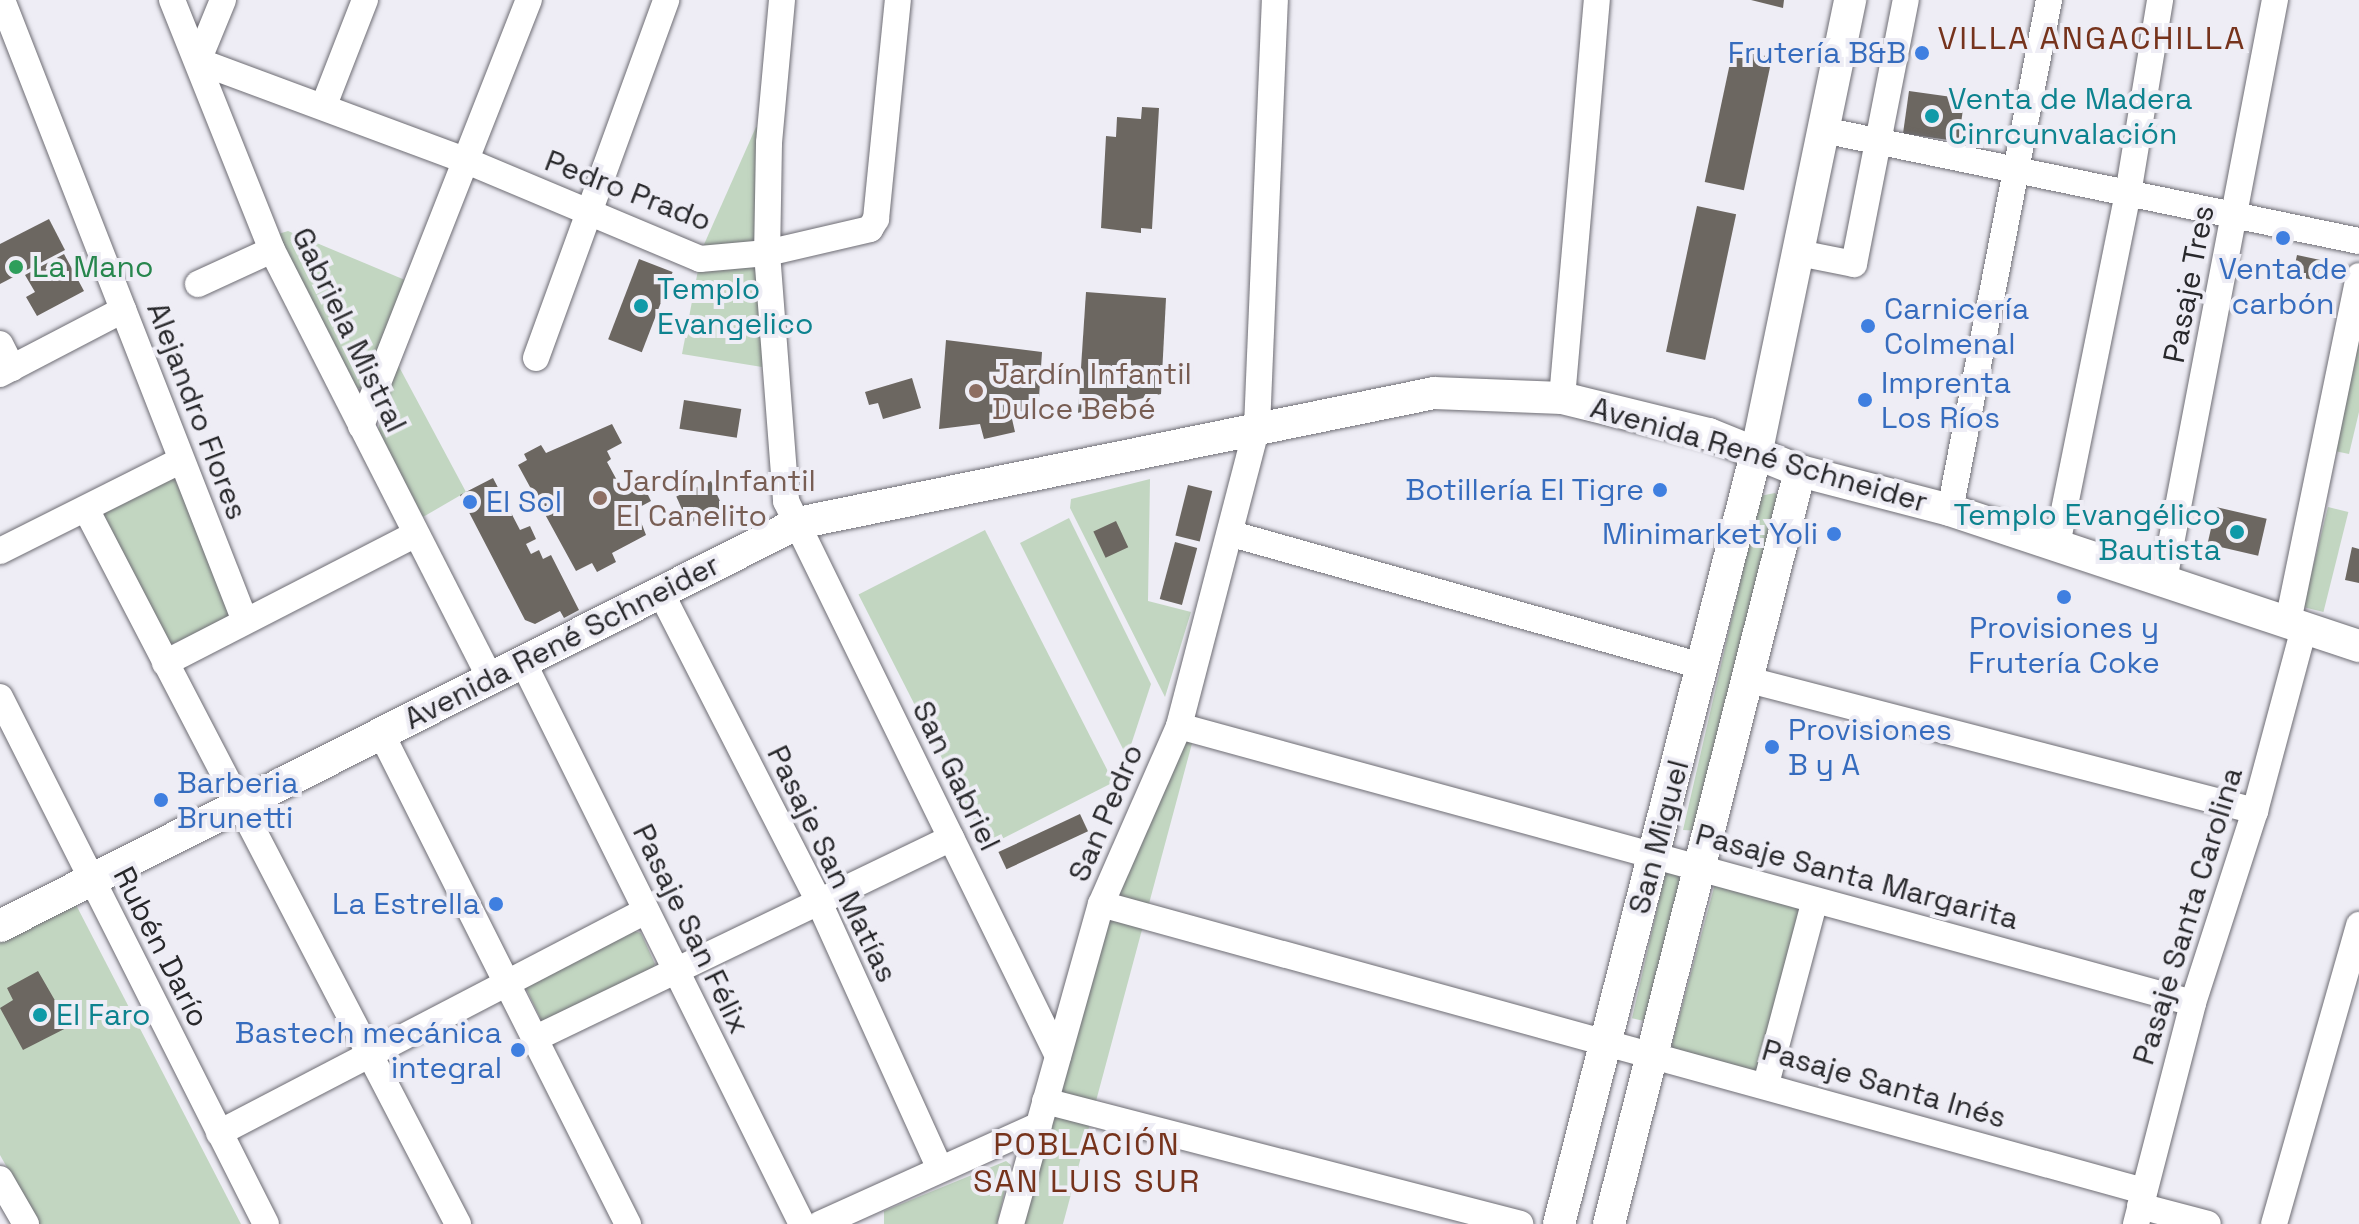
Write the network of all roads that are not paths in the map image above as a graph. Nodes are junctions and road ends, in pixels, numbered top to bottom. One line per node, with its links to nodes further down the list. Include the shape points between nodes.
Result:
1 (2, 0): 31 (street, Alejandro Flores)
2 (172, 0): 16 (street, Gabriela Mistral)
3 (223, 0): 16 (street)
4 (365, 0): 17 (street)
5 (529, 0): 20 (street)
6 (666, 0): 23 (street)
7 (782, 0): 27 (street, San Gabriel, via 769,143)
8 (898, 0): 27 (street, Pedro Prado, via 876,219 870,229)
9 (1275, 0): 37 (street, San Pedro)
10 (1597, 0): 35 (street)
11 (1850, 0): 18 (main road, San Miguel)
12 (1906, 0): 19 (street)
13 (2049, 0): 21 (street)
14 (2160, 0): 22 (street)
15 (2275, 0): 24 (street, Pasaje Tres)
16 (198, 61): 17 (street, Pedro Prado); 26 (street, Gabriela Mistral)
17 (324, 105): 20 (street, Pedro Prado)
18 (1823, 130): 19 (street); 28 (main road, San Miguel)
19 (1880, 140): 21 (street); 28 (street, via 1854,264)
20 (467, 161): 23 (street, Pedro Prado); 36 (street)
21 (2017, 169): 22 (street); 42 (street)
22 (2128, 194): 24 (street); 46 (street)
23 (587, 210): 27 (street, Pedro Prado, via 700,259); 33 (street)
24 (2235, 216): 25 (street); 48 (street, Pasaje Tres)
25 (2359, 241)
26 (272, 250): 30 (street); 36 (street, Gabriela Mistral)
27 (767, 253): 43 (street, San Gabriel, via 786,501)
28 (1799, 253): 38 (main road, San Miguel)
29 (2359, 276): 51 (street, Pasaje Santa Carolina)
30 (198, 284)
31 (123, 310): 34 (street); 39 (street, Alejandro Flores)
32 (0, 344): 34 (street)
33 (536, 358)
34 (6, 371)
35 (1562, 398): 37 (main road, Avenida René Schneider, via 1434,393); 38 (main road, Avenida René Schneider)
36 (361, 426): 44 (street, Gabriela Mistral)
37 (1257, 427): 43 (main road, Avenida René Schneider); 45 (street, San Pedro)
38 (1757, 450): 40 (main road, Avenida René Schneider); 55 (main road, San Miguel)
39 (180, 461): 41 (street); 50 (street, Alejandro Flores)
40 (1800, 471): 42 (main road, Avenida René Schneider); 57 (main road, San Miguel)
41 (86, 509): 47 (street); 54 (street)
42 (1950, 510): 46 (main road, Avenida René Schneider)
43 (798, 523): 49 (main road, Avenida René Schneider); 63 (street, San Gabriel)
44 (416, 534): 50 (street); 56 (street, Gabriela Mistral)
45 (1232, 534): 55 (street); 59 (street, San Pedro)
46 (2057, 545): 48 (main road, Avenida René Schneider)
47 (0, 551)
48 (2164, 580): 51 (main road, Avenida René Schneider)
49 (660, 591): 53 (main road, Avenida René Schneider); 67 (street, Pasaje San Matías)
50 (245, 621): 54 (street)
51 (2296, 625): 52 (main road, Avenida René Schneider); 62 (street, Pasaje Santa Carolina)
52 (2359, 646)
53 (523, 662): 56 (main road, Avenida René Schneider); 70 (street, Pasaje San Félix)
54 (165, 663): 61 (street)
55 (1704, 667): 64 (main road, San Miguel)
56 (490, 678): 60 (main road, Avenida René Schneider)
57 (1749, 680): 62 (street); 65 (main road, San Miguel)
58 (0, 697): 66 (street, Rubén Darío)
59 (1179, 726): 64 (street, Pasaje Santa Margarita); 69 (street, San Pedro)
60 (381, 733): 61 (main road, Avenida René Schneider); 74 (street)
61 (239, 805): 66 (main road, Avenida René Schneider); 78 (street)
62 (2255, 811): 75 (street, Pasaje Santa Carolina)
63 (951, 838): 67 (street); 80 (street, San Gabriel)
64 (1654, 854): 65 (street, Pasaje Santa Margarita); 77 (main road, San Miguel)
65 (1701, 868): 68 (street, Pasaje Santa Margarita); 79 (main road, San Miguel)
66 (91, 879): 72 (main road, Avenida René Schneider); 83 (street, Rubén Darío)
67 (818, 900): 73 (street); 84 (street, Pasaje San Matías)
68 (1815, 900): 75 (street, Pasaje Santa Margarita); 81 (street)
69 (1101, 904): 77 (street, Pasaje Santa Inés); 80 (street, San Pedro)
70 (646, 911): 73 (street, Pasaje San Félix); 74 (street)
71 (2359, 925): 98 (street)
72 (0, 926)
73 (676, 970): 76 (street); 91 (street, Pasaje San Félix)
74 (505, 984): 76 (street); 78 (street)
75 (2193, 1003): 86 (street, Pasaje Santa Carolina)
76 (534, 1039): 90 (street)
77 (1606, 1042): 79 (street, Pasaje Santa Inés); 95 (main road, San Miguel)
78 (372, 1054): 83 (street); 89 (street)
79 (1653, 1054): 81 (street, Pasaje Santa Inés); 96 (main road, San Miguel)
80 (1058, 1056): 82 (street, San Pedro)
81 (1766, 1084): 86 (street, Pasaje Santa Inés)
82 (1042, 1113): 84 (street); 93 (street, San Pedro); 94 (street)
83 (219, 1133): 88 (street, Rubén Darío)
84 (940, 1169): 92 (street)
85 (0, 1179): 87 (street)
86 (2140, 1207): 97 (street, Pasaje Santa Inés)
87 (26, 1224)
88 (266, 1224)
89 (458, 1224)
90 (628, 1224)
91 (802, 1224)
92 (820, 1224)
93 (1011, 1224)
94 (1520, 1224)
95 (1559, 1224)
96 (1609, 1224)
97 (2208, 1224)
98 (2274, 1224)

